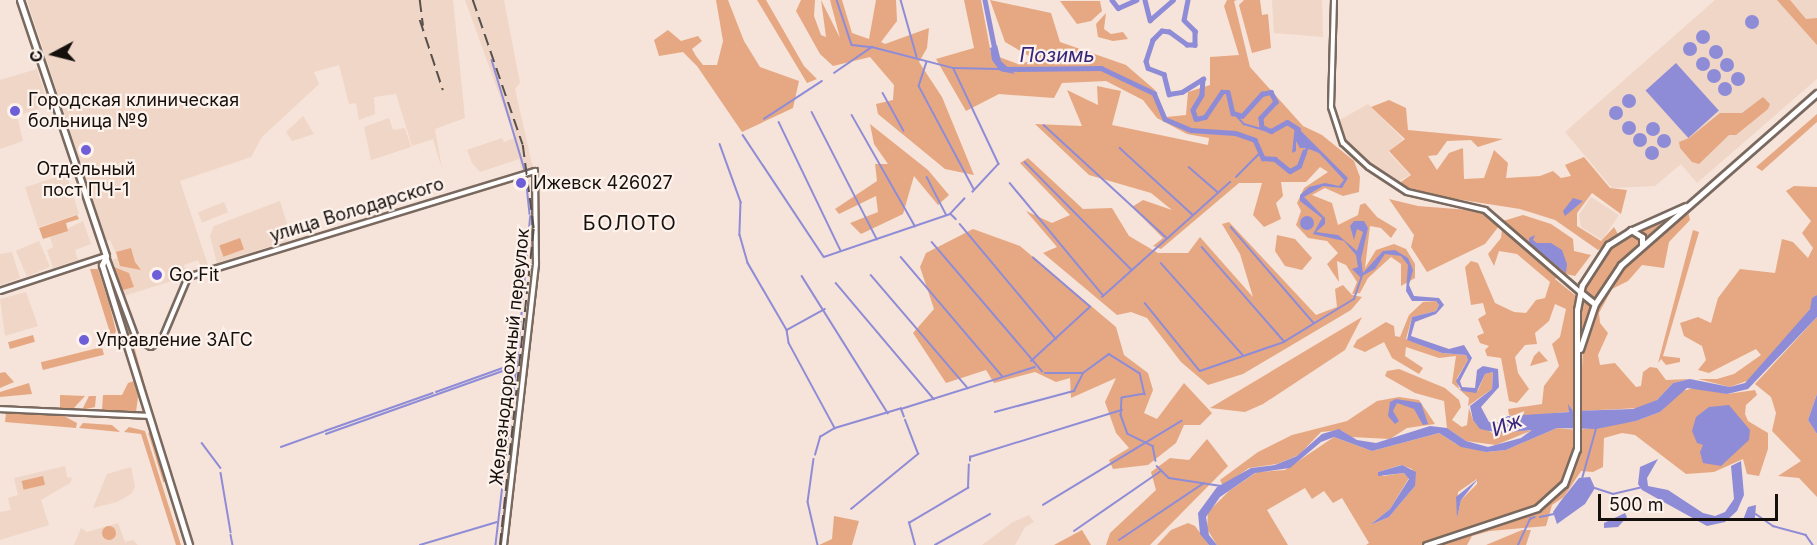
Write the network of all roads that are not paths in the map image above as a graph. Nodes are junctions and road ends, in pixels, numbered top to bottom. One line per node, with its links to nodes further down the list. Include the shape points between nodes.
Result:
1 (20, 0): 8 (main road)
2 (1334, 0): 10 (street, via 1331,107 1343,143 1369,167 1407,192 1483,209)
3 (1817, 93): 5 (main road)
4 (535, 171): 8 (street, улица Володарского, via 188,277 159,342 147,347 136,338); 16 (street, Железнодорожный переулок, via 536,264)
5 (1686, 206): 6 (main road); 7 (main road)
6 (1630, 231): 7 (main road, via 1638,232); 10 (main road, via 1600,253)
7 (1642, 244): 11 (main road, via 1613,274)
8 (106, 256): 9 (street); 14 (main road, via 102,265)
9 (0, 291)
10 (1580, 292): 11 (main road); 12 (main road)
11 (1595, 304): 12 (main road, via 1583,338)
12 (1578, 372): 17 (main road, via 1578,435 1572,471 1545,503)
13 (0, 409): 14 (street)
14 (149, 417): 15 (main road)
15 (189, 545)
16 (504, 545)
17 (1426, 545)

